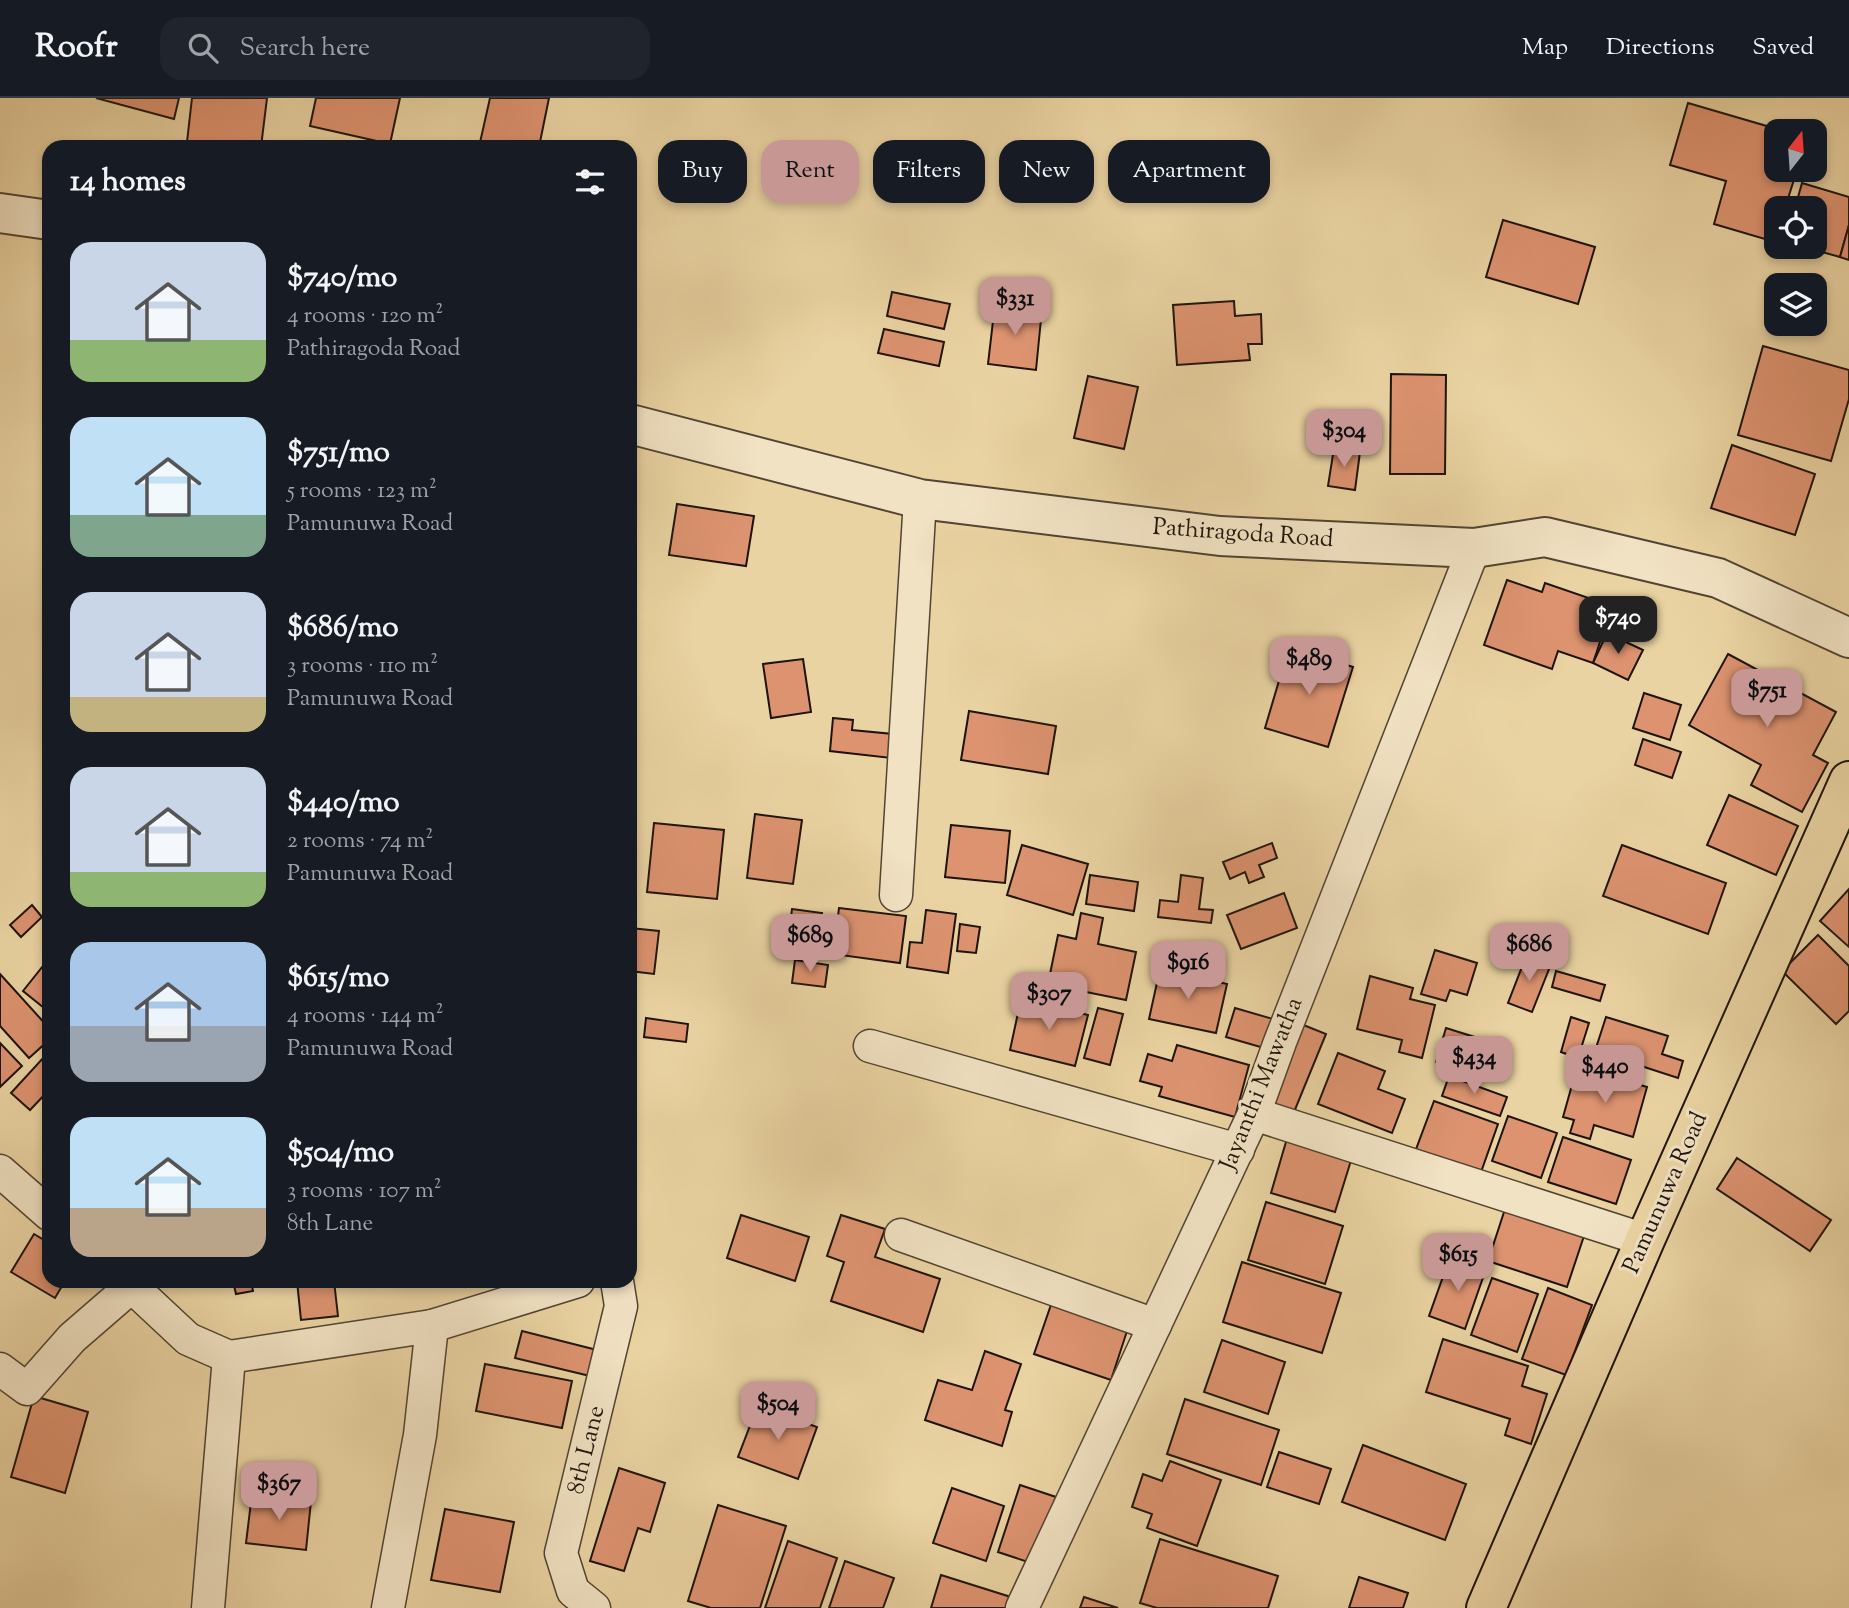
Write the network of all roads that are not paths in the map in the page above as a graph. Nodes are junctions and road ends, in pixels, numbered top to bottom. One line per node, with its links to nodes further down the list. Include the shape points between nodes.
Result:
1 (0, 213): 2 (street)
2 (42, 219)
3 (637, 427): 4 (street, Pathiragoda Road)
4 (920, 499): 5 (street, Pathiragoda Road, via 1220,536); 8 (street)
5 (1474, 548): 6 (street, Pathiragoda Road, via 1545,537 1718,578); 10 (street, Jayanthi Mawatha)
6 (1849, 638)
7 (1849, 781): 15 (main road, Pamunuwa Road)
8 (897, 895)
9 (870, 1046): 11 (street)
10 (1254, 1114): 11 (street, Jayanthi Mawatha); 15 (street)
11 (1238, 1150): 20 (street, Jayanthi Mawatha)
12 (0, 1171): 13 (street)
13 (42, 1208)
14 (901, 1235): 20 (street)
15 (1645, 1240): 28 (main road, Pamunuwa Road)
16 (125, 1288): 23 (street, via 27,1389)
17 (133, 1288): 22 (street, via 188,1339)
18 (555, 1288): 21 (street)
19 (618, 1288): 26 (street, 8th Lane, via 621,1306 561,1553 573,1591)
20 (1155, 1325): 27 (street, Jayanthi Mawatha)
21 (432, 1326): 22 (street); 25 (street, via 420,1435)
22 (229, 1357): 24 (street)
23 (0, 1369)
24 (208, 1608)
25 (388, 1608)
26 (594, 1608)
27 (1022, 1608)
28 (1486, 1608)

